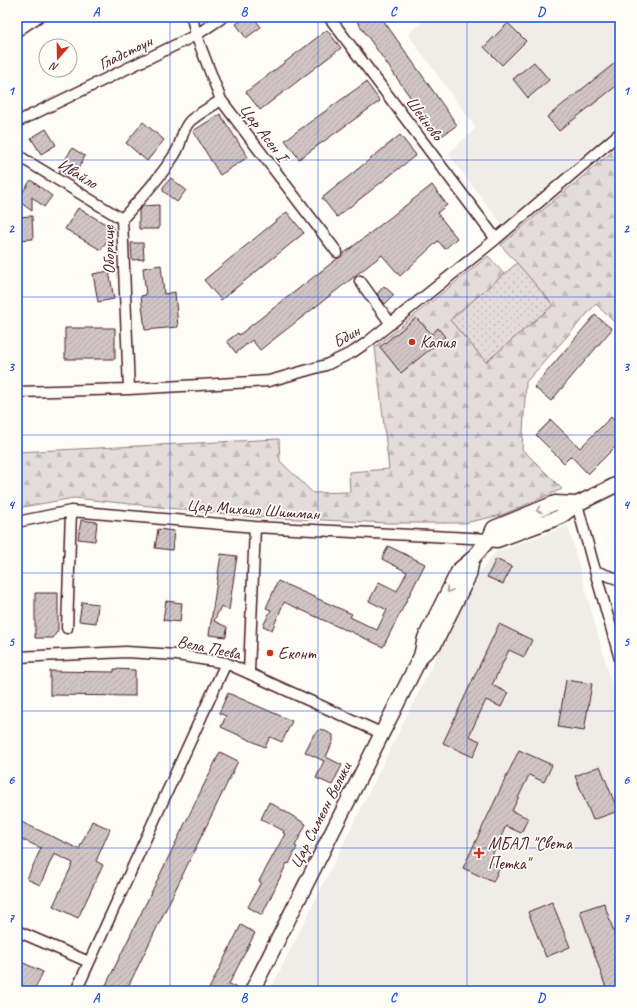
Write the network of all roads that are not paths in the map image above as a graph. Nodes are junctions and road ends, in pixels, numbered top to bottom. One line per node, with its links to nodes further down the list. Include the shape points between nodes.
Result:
1 (38, 17): 5 (street)
2 (192, 17): 6 (street, Цар Асен I)
3 (223, 17): 6 (street, Гладстоун)
4 (329, 17): 12 (street, Шейново)
5 (17, 32)
6 (196, 35): 7 (street, Цар Асен I); 8 (street, Гладстоун)
7 (221, 100): 11 (street, Оборище, via 190,121 169,164); 13 (street, Цар Асен I)
8 (17, 122)
9 (620, 133): 12 (street, Бдин)
10 (17, 155): 11 (street, Ивайло)
11 (122, 219): 16 (street, Оборище)
12 (496, 239): 15 (street, Бдин)
13 (337, 252)
14 (360, 281): 15 (street)
15 (391, 324): 16 (street, Бдин, via 353,352 313,370 277,379)
16 (129, 389): 17 (street, Бдин)
17 (17, 392)
18 (620, 483): 19 (main road)
19 (577, 504): 23 (main road, via 560,517 497,540); 24 (street)
20 (71, 511): 21 (street, Цар Михаил Шишман); 22 (street, Цар Михаил Шишман); 26 (street)
21 (17, 522)
22 (255, 527): 23 (street, Цар Михаил Шишман); 30 (street)
23 (489, 538): 31 (main road, Цар Симеон Велики, via 472,559 469,576 435,643 421,656)
24 (595, 571): 25 (street); 28 (street)
25 (620, 580)
26 (67, 628)
27 (17, 657): 29 (street, Вела Пеева, via 126,652 177,655)
28 (620, 659)
29 (226, 663): 30 (street, Вела Пеева); 33 (street)
30 (249, 672): 31 (street, Вела Пеева)
31 (381, 733): 35 (main road, Цар Симеон Велики)
32 (17, 931): 33 (street)
33 (89, 962): 34 (street)
34 (76, 991)
35 (252, 991)

